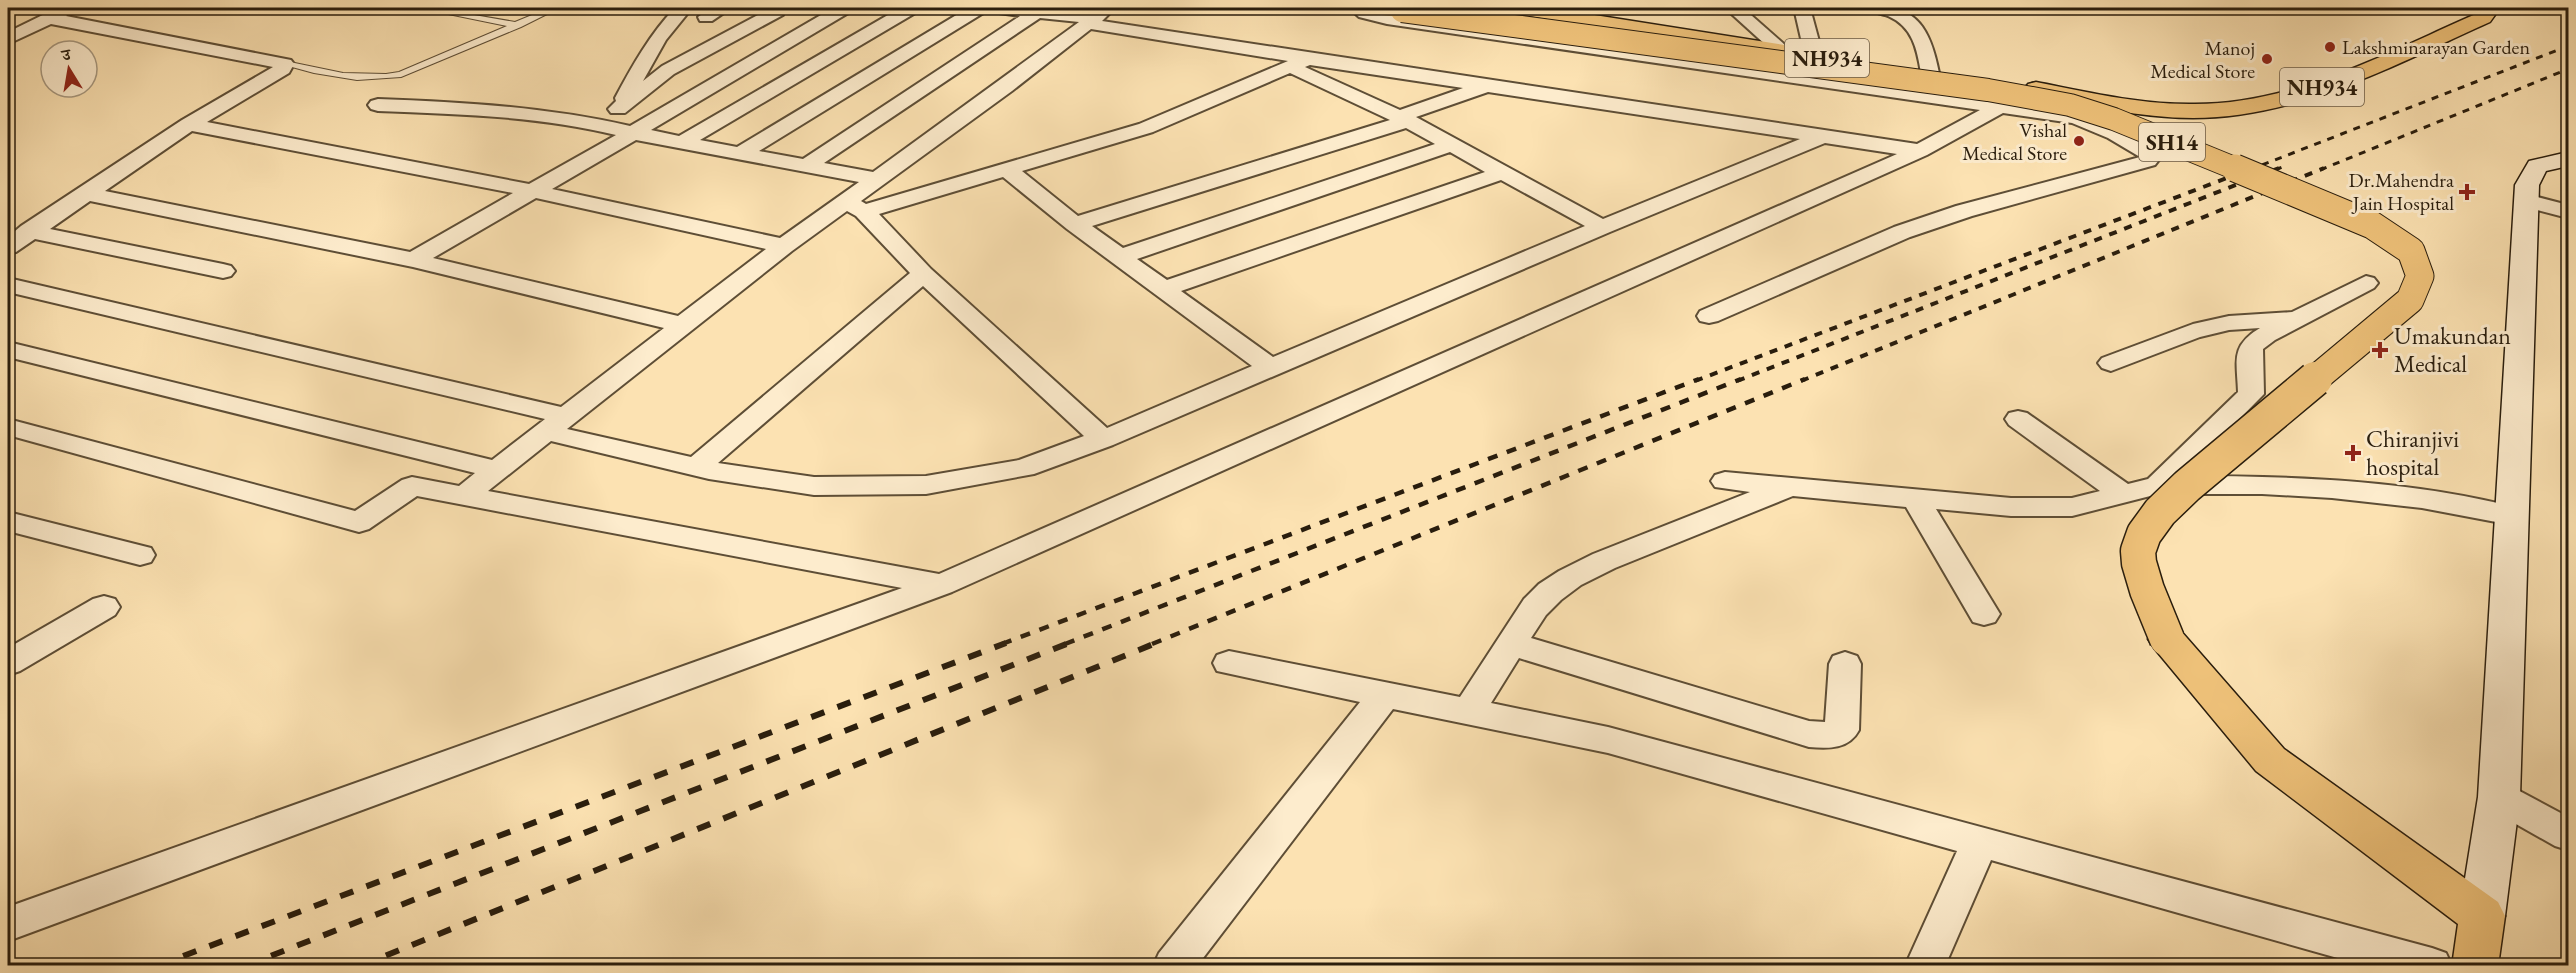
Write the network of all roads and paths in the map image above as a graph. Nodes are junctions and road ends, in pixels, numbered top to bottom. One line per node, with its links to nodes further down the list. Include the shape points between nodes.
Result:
1 (70, 8): 21 (street)
2 (423, 8): 22 (lane)
3 (555, 8): 22 (lane)
4 (684, 8): 33 (street, via 645,60)
5 (723, 8): 19 (street)
6 (844, 8): 37 (street)
7 (911, 8): 39 (street)
8 (979, 8): 42 (street)
9 (998, 8): 18 (street)
10 (1357, 8): 32 (street, via 1386,19)
11 (1374, 8): 98 (main road, SH14, bridge, via 2070,105 2321,202 2372,225 2411,251 2420,276 2410,300 2187,486 2155,516 2138,545 2142,578 2167,639 2270,760)
12 (1516, 8): 24 (main road, NH934)
13 (1733, 8): 24 (street)
14 (1802, 8): 25 (street)
15 (1879, 8): 28 (street, via 1906,19 1922,34)
16 (2490, 8): 30 (main road, NH934, via 2483,18 2322,87 2253,106 2216,111 2178,110)
17 (777, 10): 33 (street, via 668,70)
18 (1037, 12): 20 (street); 44 (street)
19 (706, 17)
20 (1097, 17): 26 (street); 47 (street)
21 (49, 18): 23 (street); 27 (street)
22 (519, 25): 27 (lane, via 401,74 381,78 360,79)
23 (8, 39)
24 (1784, 52): 25 (main road, NH934)
25 (1814, 56): 28 (main road, NH934)
26 (1301, 63): 29 (street); 34 (street); 45 (street, via 1146,128)
27 (285, 64): 35 (street, via 284,69)
28 (1930, 73): 30 (main road, NH934)
29 (1487, 86): 34 (street); 38 (street)
30 (2033, 89): 32 (street)
31 (378, 105): 36 (street, via 513,113)
32 (2001, 106): 41 (street); 65 (street, via 2075,118 2099,126 2152,156 2148,161 1913,228)
33 (618, 109): 36 (street)
34 (1403, 119): 40 (street); 53 (street)
35 (189, 124): 48 (street); 49 (street)
36 (608, 126): 37 (street)
37 (633, 133): 39 (street); 48 (street)
38 (1824, 136): 41 (street); 54 (street)
39 (682, 142): 42 (street)
40 (1452, 145): 46 (street); 58 (street)
41 (1920, 151): 86 (street)
42 (741, 153): 44 (street)
43 (2568, 159): 50 (street, via 2537,166 2526,185)
44 (806, 166): 47 (street)
45 (1006, 169): 51 (street); 53 (street)
46 (1503, 172): 54 (street); 64 (street)
47 (877, 179): 51 (street)
48 (533, 190): 56 (street); 59 (street)
49 (84, 193): 55 (street); 59 (street)
50 (2526, 200): 52 (street); 83 (street)
51 (854, 206): 56 (street); 61 (street)
52 (2568, 212)
53 (1075, 225): 58 (street)
54 (1602, 227): 70 (street)
55 (29, 231): 57 (street); 60 (street)
56 (784, 246): 67 (street)
57 (8, 247)
58 (1119, 257): 64 (street)
59 (413, 260): 67 (street)
60 (223, 271)
61 (923, 274): 74 (street); 75 (street)
62 (2366, 283): 66 (street)
63 (8, 285): 72 (street)
64 (1164, 289): 70 (street)
65 (1708, 316)
66 (2297, 319): 69 (street, via 2229,323 2193,331); 78 (street, via 2252,346 2251,394)
67 (684, 325): 72 (street)
68 (8, 350): 76 (street)
69 (2110, 363)
70 (1271, 368): 74 (street)
71 (2018, 419): 80 (street)
72 (557, 424): 75 (street); 76 (street)
73 (8, 428): 81 (street, via 359,522 412,486)
74 (1103, 440): 75 (street, via 1024,468 926,485 814,486)
75 (696, 467)
76 (497, 470): 81 (street)
77 (1725, 481): 79 (street)
78 (2158, 485): 80 (street); 83 (street, via 2332,489 2422,499)
79 (1790, 487): 82 (street); 89 (street, via 1570,578 1535,607)
80 (2124, 494): 82 (street, via 2072,507 2011,507)
81 (465, 495): 86 (street)
82 (1915, 498): 88 (street)
83 (2512, 516): 95 (street)
84 (8, 522): 85 (street)
85 (140, 555)
86 (941, 585): 99 (street)
87 (104, 607): 90 (street)
88 (1984, 614)
89 (1511, 644): 92 (street, via 1809,734 1829,736 1842,730); 94 (street)
90 (8, 663)
91 (1229, 663): 93 (street)
92 (1845, 664)
93 (1384, 694): 94 (street); 100 (street)
94 (1468, 712): 97 (street, via 1608,740)
95 (2499, 797): 96 (street); 98 (street)
96 (2568, 835)
97 (1980, 842): 101 (street); 102 (street)
98 (2482, 916): 103 (main road)
99 (8, 924)
100 (1173, 966)
101 (1924, 966)
102 (2432, 966)
103 (2475, 966)

